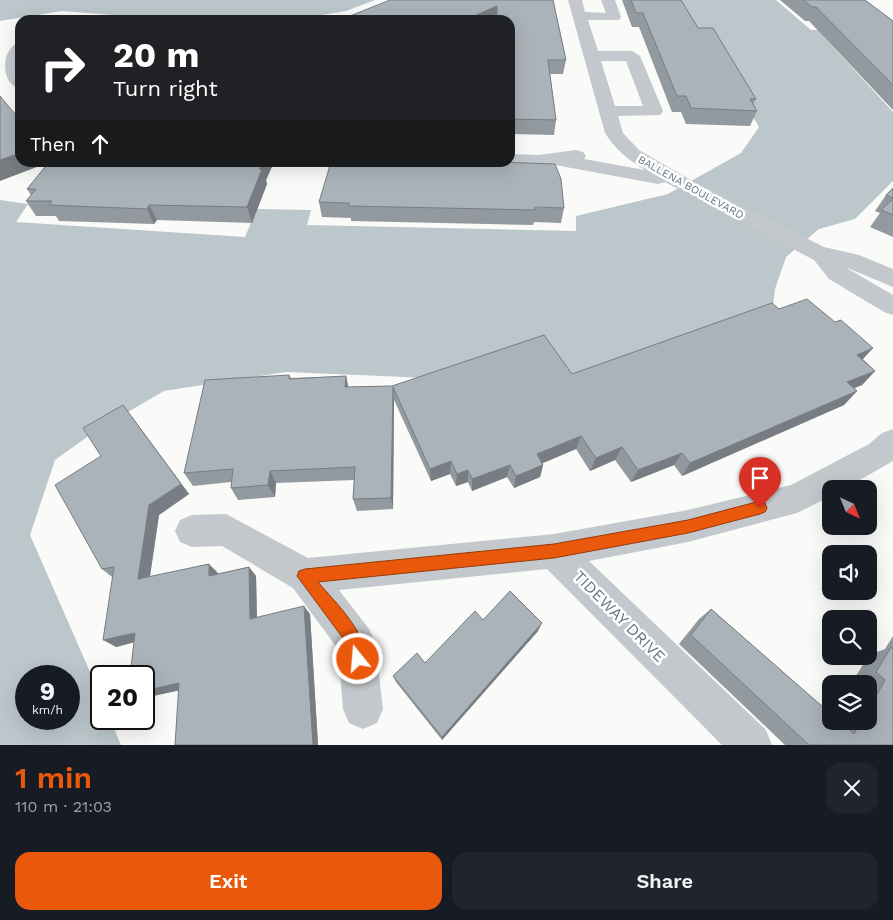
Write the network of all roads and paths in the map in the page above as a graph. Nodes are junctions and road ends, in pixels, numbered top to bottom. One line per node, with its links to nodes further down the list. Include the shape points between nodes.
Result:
1 (575, 0): 3 (street, BALLENA BOULEVARD)
2 (608, 0): 3 (street, via 617,22)
3 (579, 16): 5 (street, BALLENA BOULEVARD)
4 (15, 56): 6 (street, via 12,60)
5 (591, 56): 7 (street, BALLENA BOULEVARD); 7 (street, via 632,56 654,111)
6 (15, 75)
7 (608, 111): 8 (street, BALLENA BOULEVARD, via 614,133)
8 (622, 145): 10 (street); 11 (street, BALLENA BOULEVARD, via 648,165)
9 (515, 160): 10 (street)
10 (559, 160): 11 (street)
11 (682, 183): 12 (street, BALLENA BOULEVARD)
12 (818, 254): 13 (street, BALLENA BOULEVARD, via 851,260); 14 (street, BALLENA BOULEVARD, via 837,273)
13 (893, 279)
14 (893, 306)
15 (893, 442): 17 (street, TIDEWAY DRIVE, via 880,453 797,498 688,526)
16 (192, 531): 18 (street, via 226,530)
17 (554, 551): 18 (street); 20 (street, TIDEWAY DRIVE)
18 (305, 576): 19 (street, via 356,642)
19 (363, 708)
20 (751, 745)

